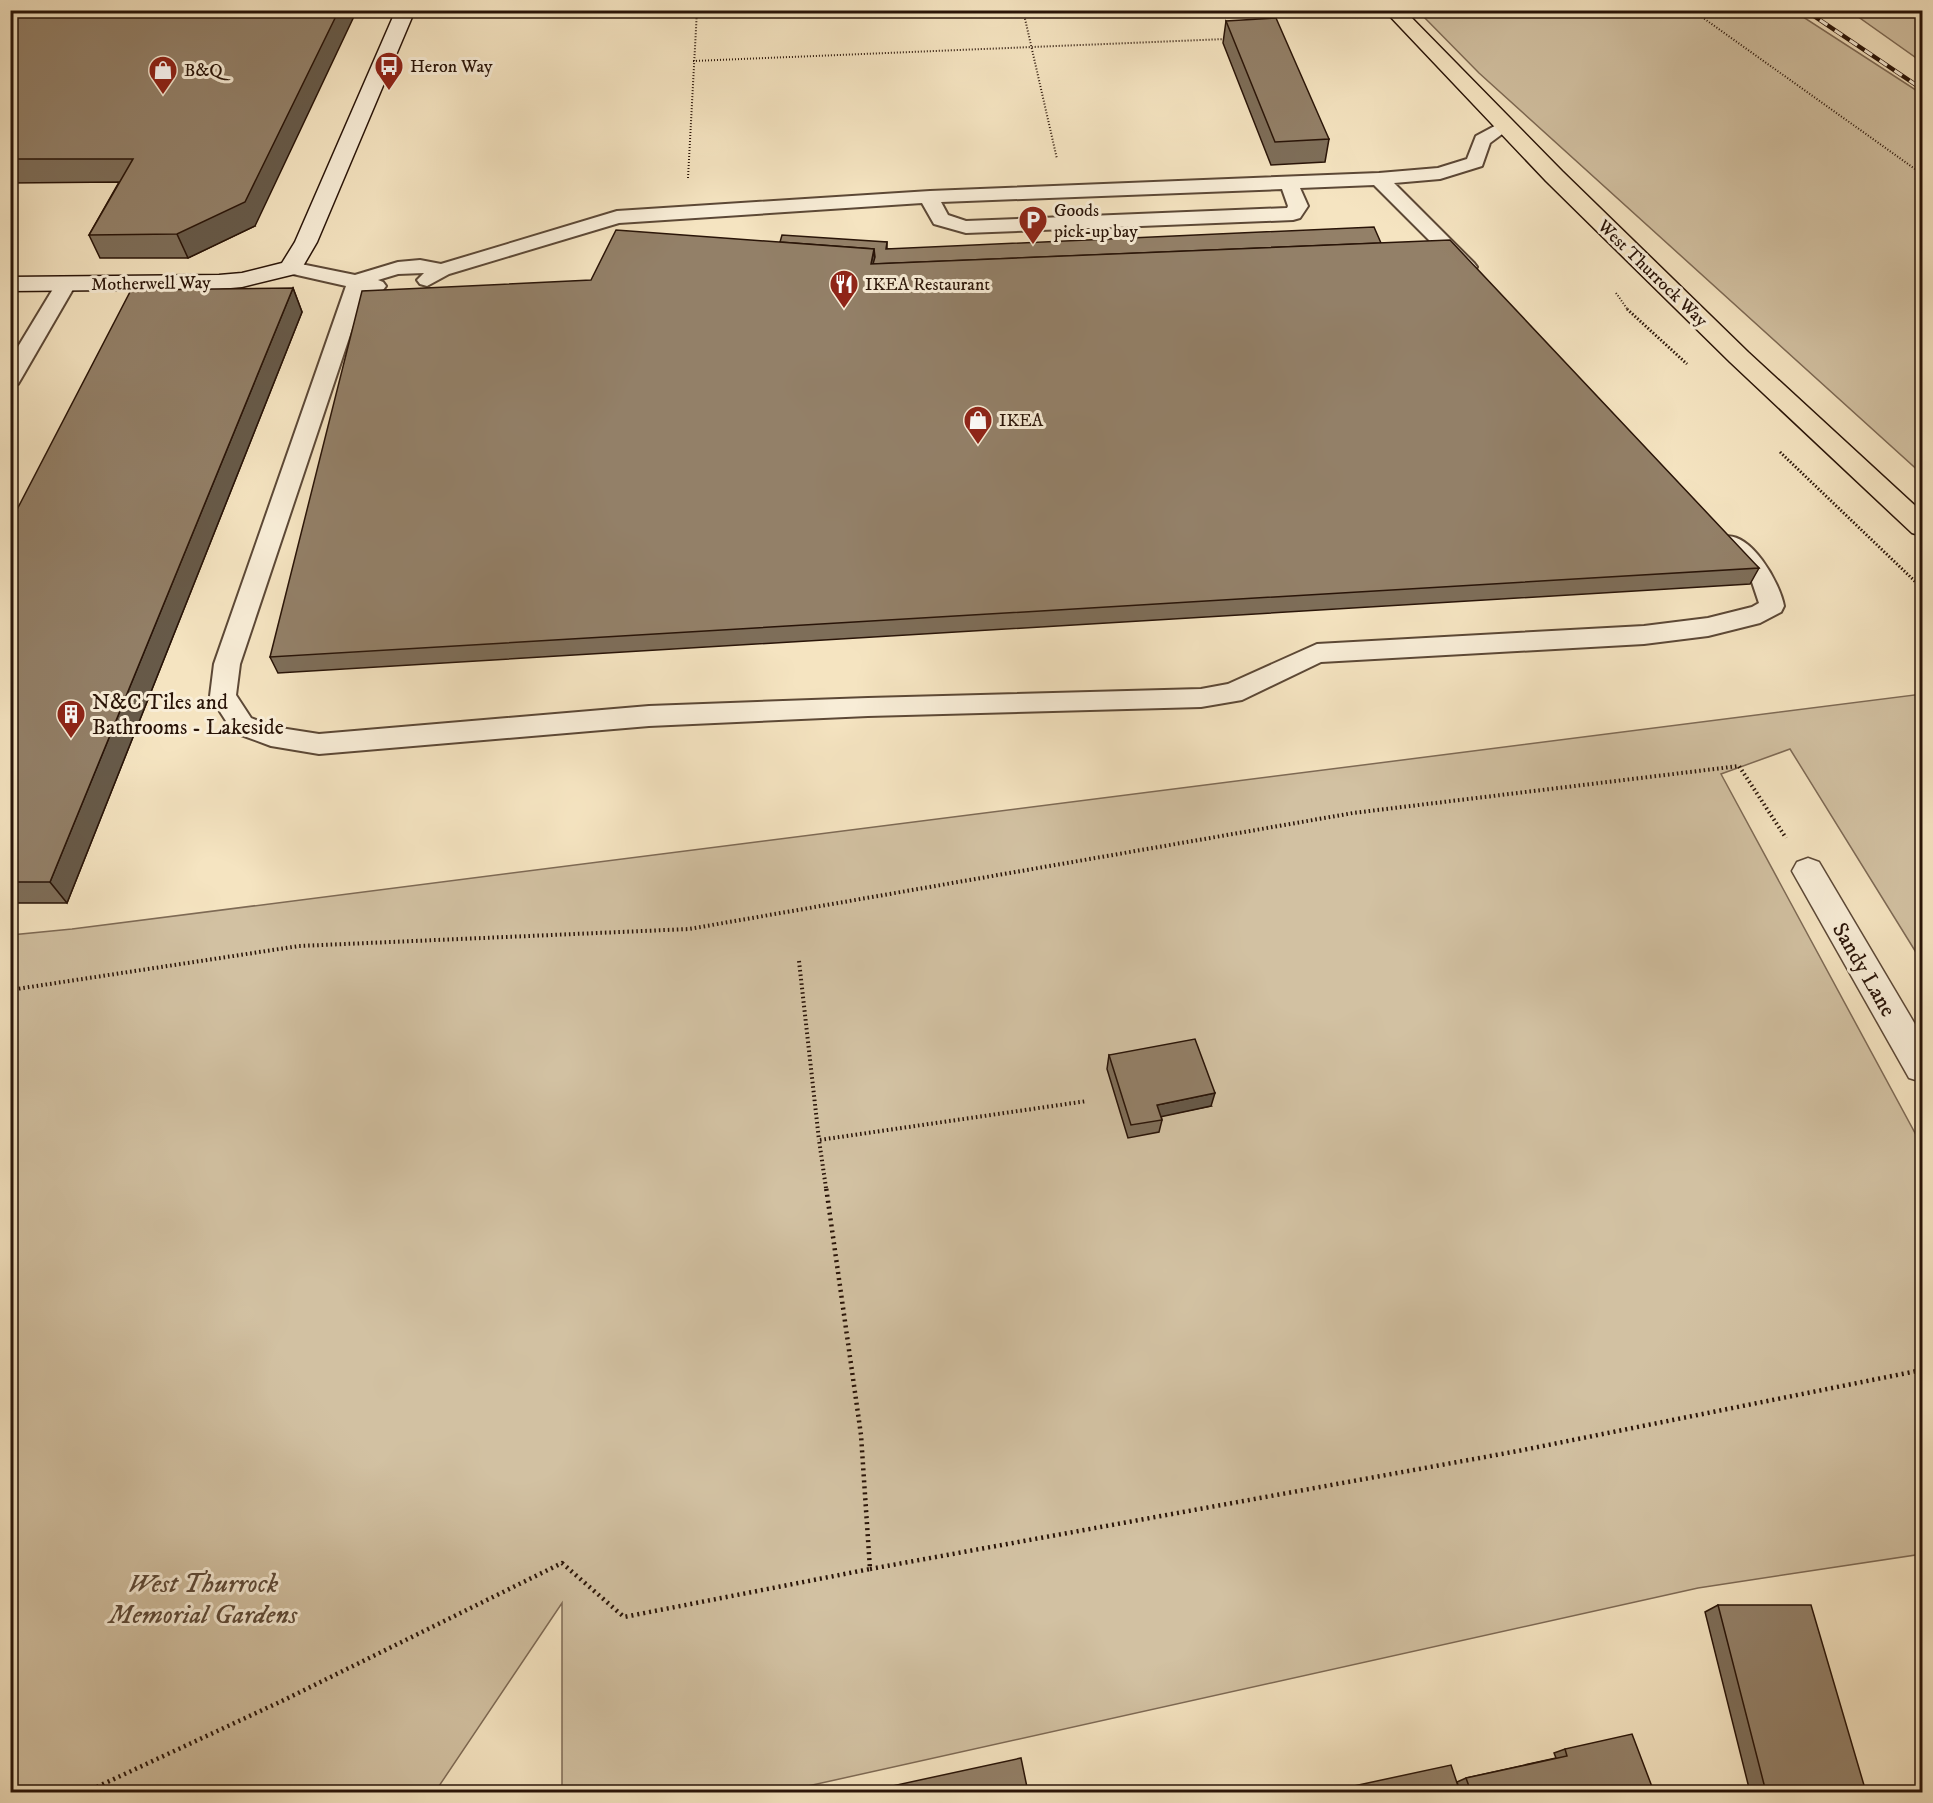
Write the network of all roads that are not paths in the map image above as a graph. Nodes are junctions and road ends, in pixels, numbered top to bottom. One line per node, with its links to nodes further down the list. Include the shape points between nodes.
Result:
1 (406, 10): 7 (street, via 306,242)
2 (1392, 10): 3 (main road, West Thurrock Way)
3 (1504, 126): 4 (lane, via 1482,140 1475,162 1440,173); 13 (main road, West Thurrock Way, via 1739,357)
4 (1379, 179): 5 (lane); 11 (lane)
5 (1289, 183): 6 (lane); 6 (lane, via 1298,206 1293,214 966,227 945,222 934,214)
6 (930, 197): 8 (lane, via 617,218 442,270 405,286)
7 (291, 268): 8 (lane); 10 (street, Motherwell Way, via 219,282)
8 (357, 282): 14 (lane, via 227,664 223,696 242,725 271,736 319,744 649,716 1201,698 1233,693 1317,653 1644,635 1708,627 1760,614 1772,606 1770,590 1760,574)
9 (10, 284): 10 (street, Motherwell Way)
10 (66, 284): 12 (lane)
11 (1485, 284)
12 (10, 379)
13 (1923, 528)
14 (1720, 531)
15 (1808, 871): 16 (street, Sandy Lane)
16 (1923, 1067)

